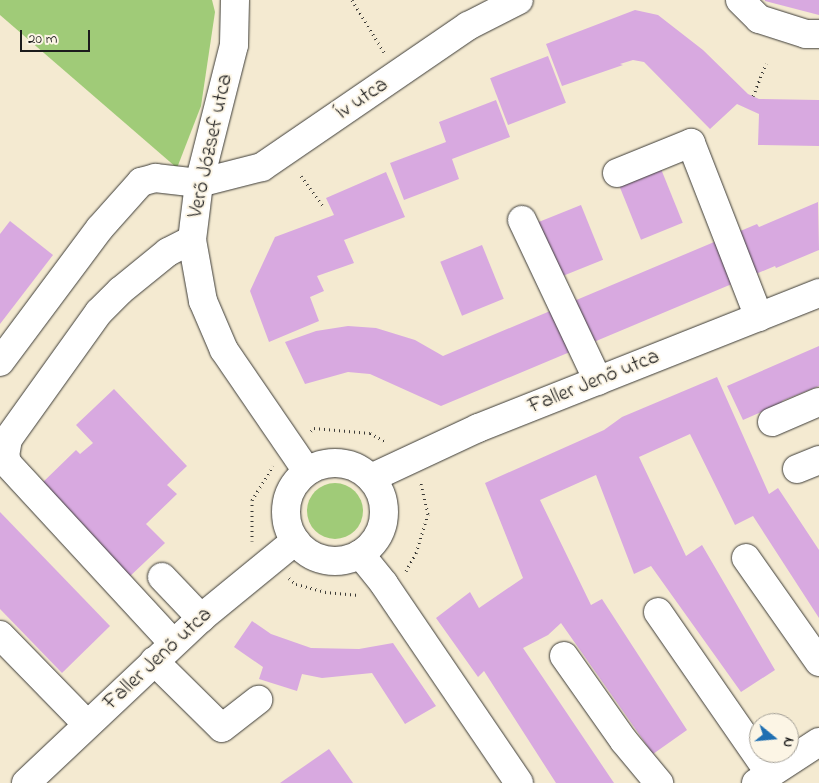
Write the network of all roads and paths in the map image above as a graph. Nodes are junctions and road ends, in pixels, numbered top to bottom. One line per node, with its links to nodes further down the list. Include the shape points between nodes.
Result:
1 (235, 0): 11 (street, Verő József utca, via 234,45)
2 (352, 0): 7 (path)
3 (518, 0): 7 (street, Ív utca, via 468,26)
4 (740, 0): 5 (street, via 759,19 806,34)
5 (819, 34)
6 (766, 64): 8 (path)
7 (398, 75): 11 (street, Ív utca, via 262,167)
8 (753, 96)
9 (617, 173): 16 (street, via 691,143)
10 (301, 176): 12 (path)
11 (200, 184): 14 (street, Verő József utca); 17 (street, via 154,178 141,182 127,194)
12 (322, 205)
13 (522, 220): 18 (street)
14 (192, 240): 23 (street, Verő József utca, via 202,301 224,350); 36 (street, via 168,252 99,312 8,439 5,456 8,464)
15 (819, 293): 16 (street, Faller Jenő utca)
16 (759, 317): 18 (street, Faller Jenő utca)
17 (0, 362)
18 (598, 381): 24 (street, Faller Jenő utca, via 478,428)
19 (819, 402): 20 (street)
20 (772, 422)
21 (309, 432): 22 (path, via 314,428 370,433)
22 (395, 447)
23 (307, 471): 24 (street, via 319,465 340,463 360,469); 26 (street, via 295,482 287,504 288,527)
24 (371, 478): 27 (street, via 384,505 384,519 371,545)
25 (418, 479): 29 (path, via 428,514 408,570)
26 (295, 541): 27 (street, via 305,552 332,561); 34 (street, Faller Jenő utca)
27 (360, 554): 44 (street, via 384,584)
28 (746, 558): 38 (street)
29 (399, 575)
30 (286, 576): 32 (path, via 296,584 325,592)
31 (162, 577): 34 (street)
32 (365, 595)
33 (658, 612): 42 (street)
34 (201, 618): 36 (street, Faller Jenő utca)
35 (0, 635): 40 (street)
36 (164, 652): 39 (street, via 222,728); 40 (street, Faller Jenő utca)
37 (564, 656): 45 (street)
38 (819, 662)
39 (258, 700)
40 (87, 724): 43 (street, Faller Jenő utca)
41 (819, 742): 42 (street)
42 (763, 778)
43 (34, 780)
44 (519, 783)
45 (658, 783)

